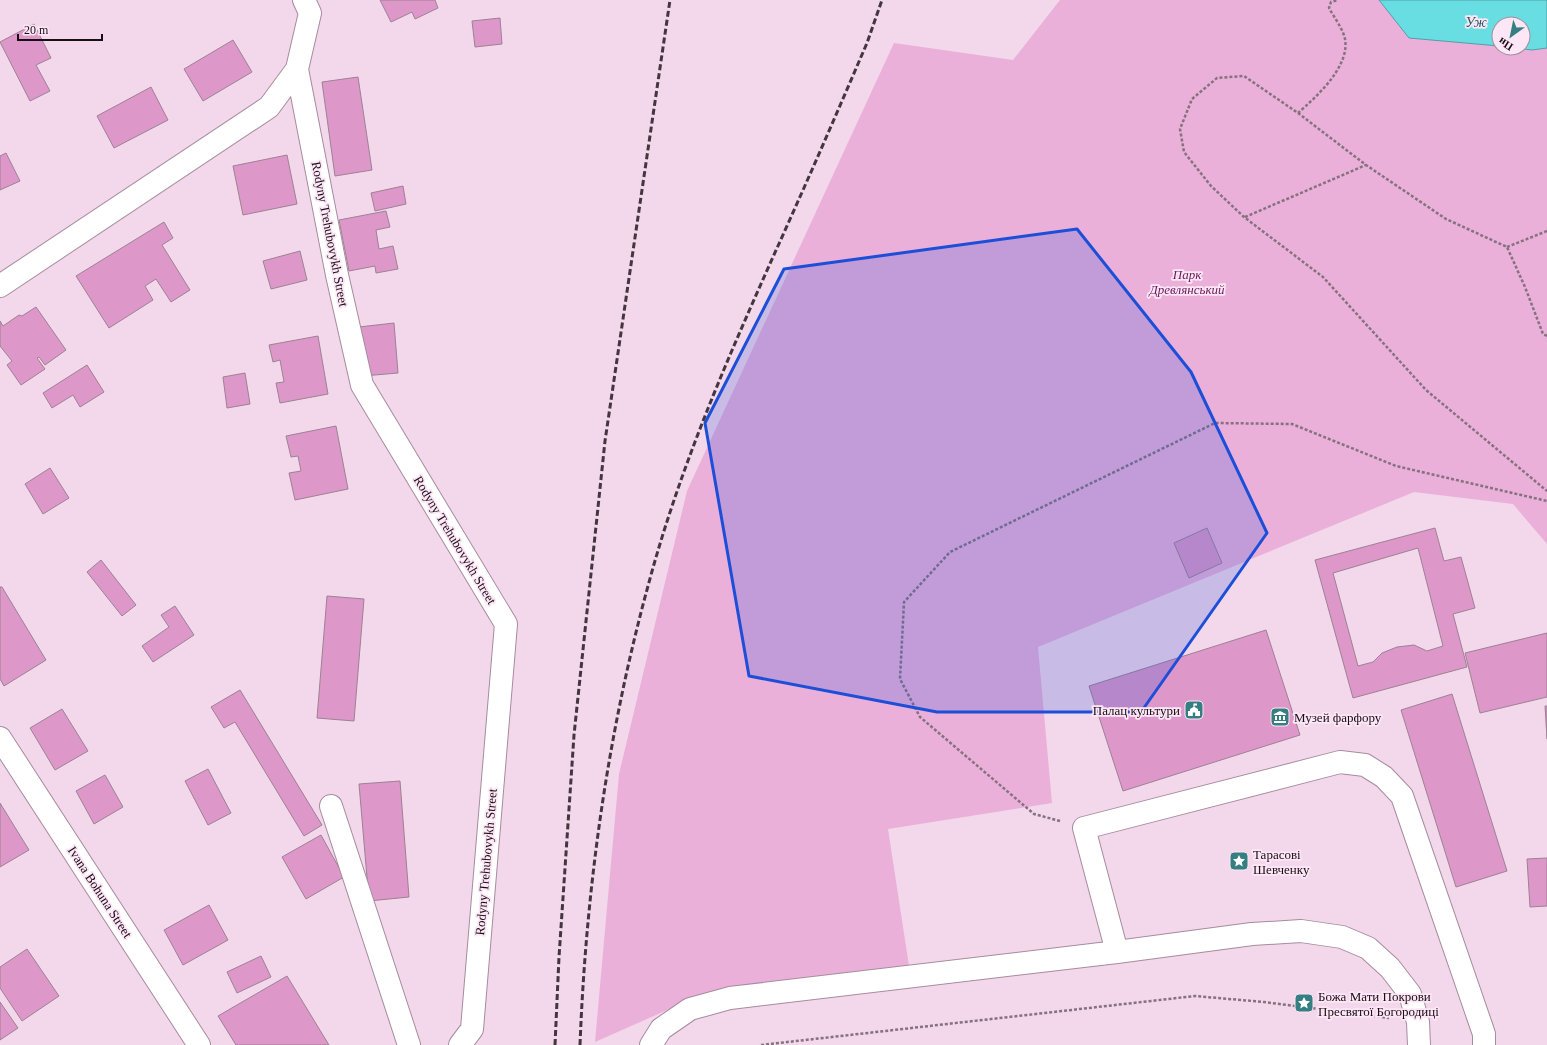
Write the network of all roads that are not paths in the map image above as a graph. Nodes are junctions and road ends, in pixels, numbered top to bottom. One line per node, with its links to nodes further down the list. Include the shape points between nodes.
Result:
1 (304, 0): 2 (street, Rodyny Trehubovykh Street, via 310,13)
2 (297, 69): 3 (street, Rodyny Trehubovykh Street, via 269,107); 7 (street, Rodyny Trehubovykh Street, via 337,275 362,385 506,624)
3 (0, 286)
4 (0, 738): 8 (street, Ivana Bohuna Street)
5 (331, 806): 9 (street)
6 (1117, 952): 10 (street, via 730,998 690,1009 661,1029); 11 (street, via 1252,934 1300,931 1342,937 1368,948 1390,968 1410,994 1418,1022); 12 (street, via 1084,828 1340,762 1365,766 1384,777 1402,796 1484,1034)
7 (466, 1037)
8 (199, 1045)
9 (409, 1045)
10 (651, 1045)
11 (1419, 1045)
12 (1484, 1045)

